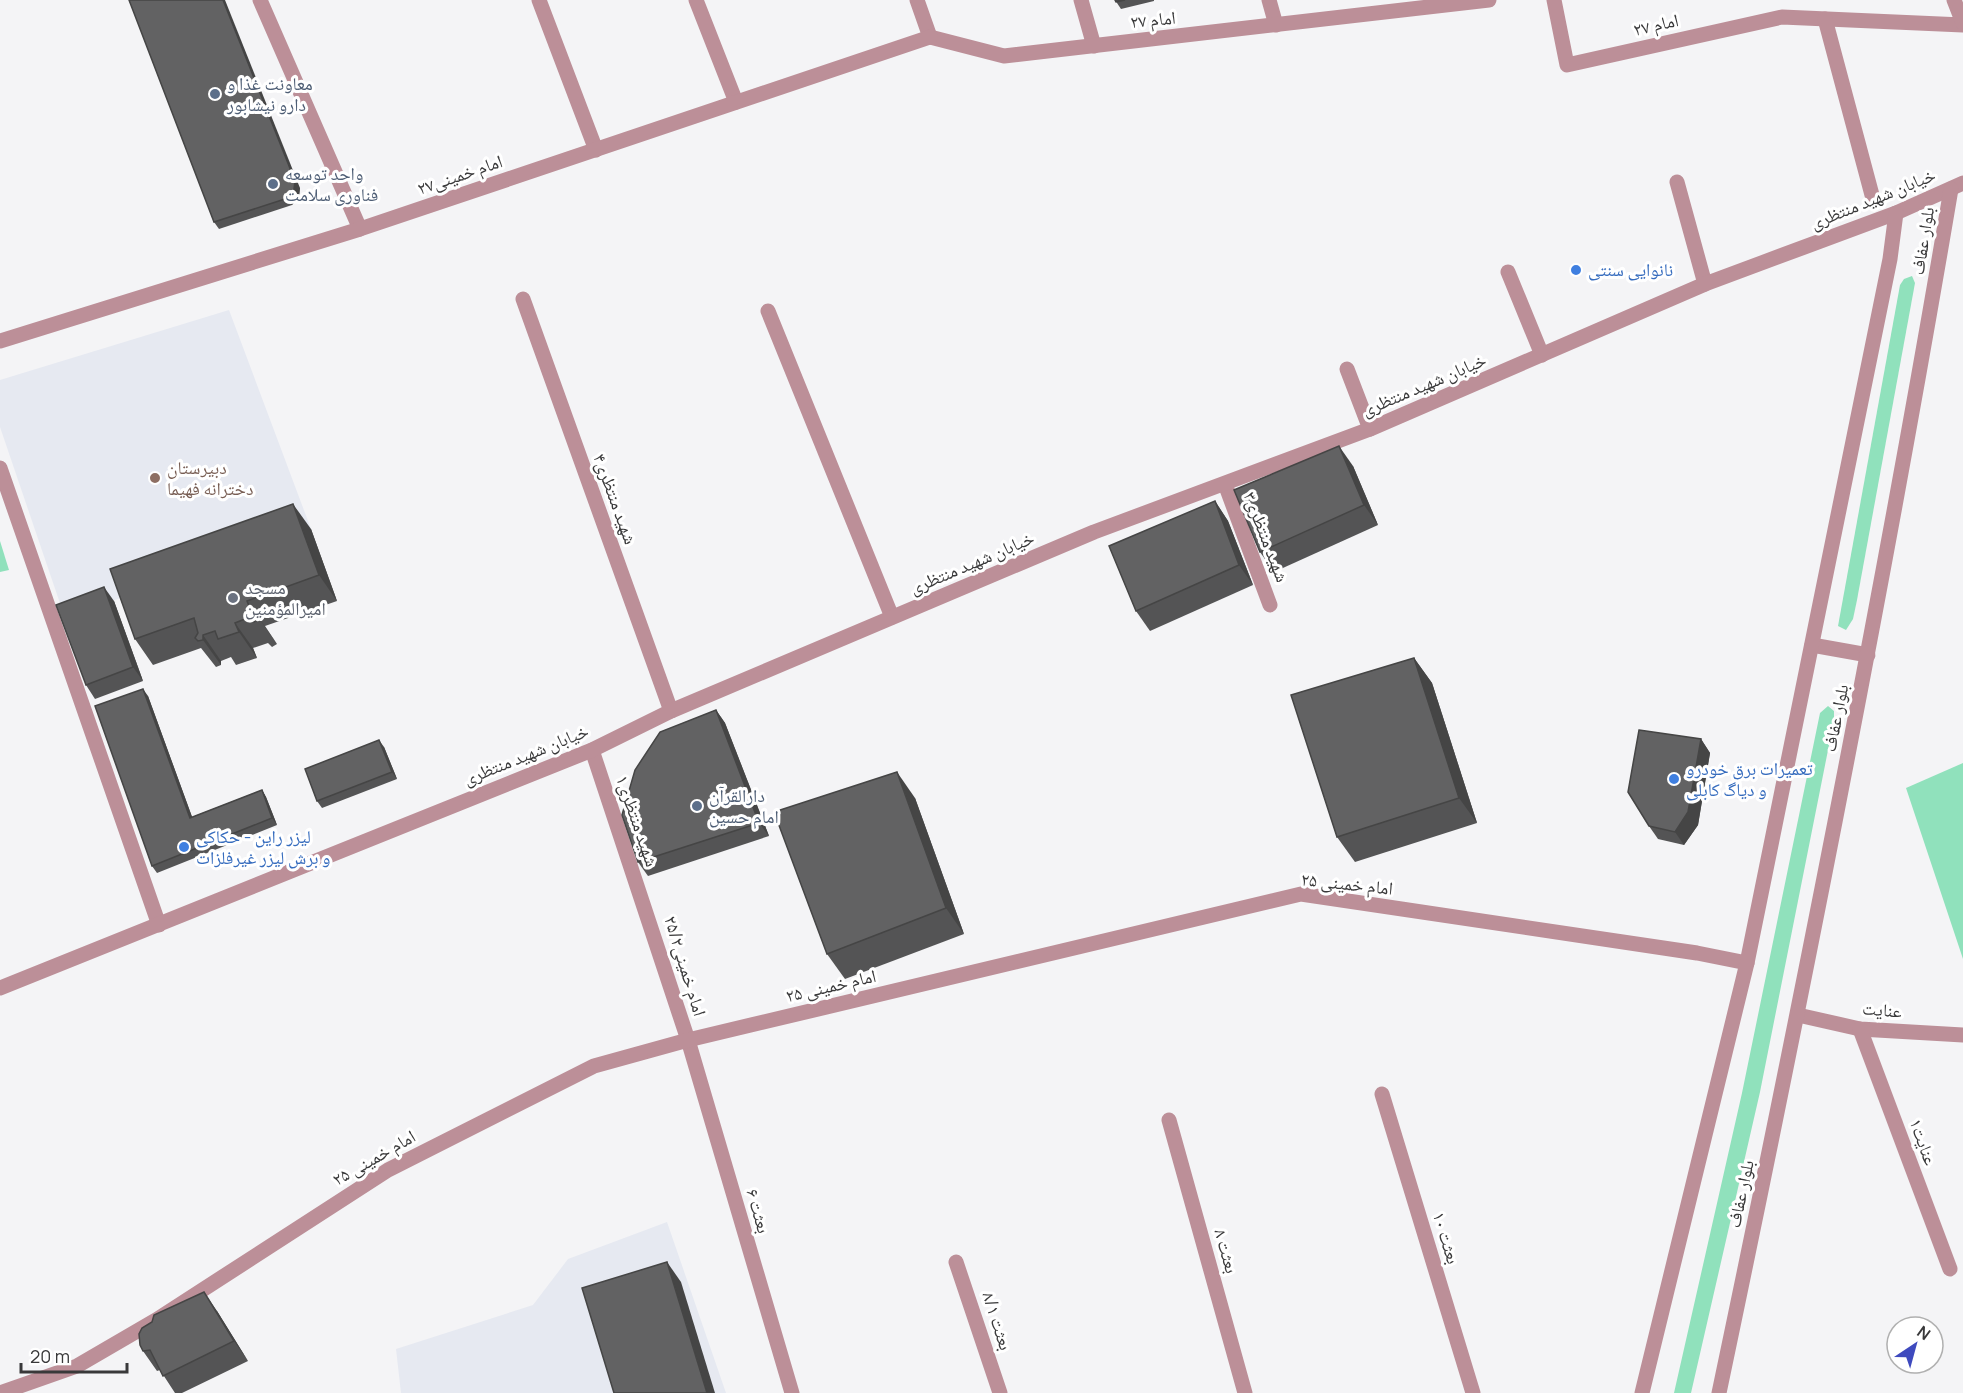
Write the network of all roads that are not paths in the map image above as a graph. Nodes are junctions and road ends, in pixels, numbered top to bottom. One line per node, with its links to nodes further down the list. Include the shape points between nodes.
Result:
1 (260, 0): 22 (street)
2 (538, 0): 17 (street)
3 (696, 0): 16 (street)
4 (916, 0): 14 (street)
5 (1081, 0): 15 (street)
6 (1269, 0): 13 (street)
7 (1489, 0): 10 (street, امام ۲۷)
8 (1554, 0): 11 (street, امام ۲۷, via 1567,65 1782,17)
9 (1954, 0): 12 (street)
10 (1427, 4): 13 (street, امام ۲۷)
11 (1825, 19): 12 (street, امام ۲۷); 20 (street)
12 (1963, 24)
13 (1276, 25): 15 (street, امام ۲۷)
14 (930, 37): 15 (street, امام ۲۷, via 1004,56); 16 (street, امام خمینی۲۷)
15 (1094, 46)
16 (736, 102): 17 (street, امام خمینی۲۷)
17 (596, 150): 22 (street, امام خمینی۲۷)
18 (1677, 182): 24 (street)
19 (1957, 186): 21 (street, خیابان شهید منتظری); 36 (street, بلوار عفاف)
20 (1872, 195)
21 (1896, 213): 24 (street, خیابان شهید منتظری); 35 (street, بلوار عفاف)
22 (360, 229): 27 (street, امام خمینی۲۷)
23 (1508, 272): 28 (street)
24 (1705, 284): 28 (street, خیابان شهید منتظری)
25 (523, 299): 37 (street, شهید منتظری۴)
26 (768, 311): 34 (street)
27 (0, 341)
28 (1542, 355): 30 (street, خیابان شهید منتظری)
29 (1347, 369): 30 (street)
30 (1370, 429): 32 (street, خیابان شهید منتظری)
31 (0, 468): 40 (street)
32 (1225, 484): 33 (street, شهید منتظری۳); 34 (street, خیابان شهید منتظری, via 1094,532)
33 (1270, 604)
34 (892, 617): 37 (street, خیابان شهید منتظری)
35 (1812, 645): 36 (street); 41 (street, بلوار عفاف)
36 (1868, 654): 43 (street, بلوار عفاف)
37 (671, 711): 38 (street, خیابان شهید منتظری)
38 (592, 750): 39 (street, شهید منتظری۱); 40 (street, خیابان شهید منتظری)
39 (646, 905): 46 (street, امام خمینی۲۵/۲)
40 (159, 925): 42 (street, خیابان شهید منتظری)
41 (1747, 963): 46 (street, امام خمینی ۲۵, via 1301,894); 56 (street, بلوار عفاف)
42 (0, 988)
43 (1798, 1015): 44 (street, عنایت); 57 (street, بلوار عفاف)
44 (1860, 1029): 45 (street, عنایت); 50 (street, عنایت۱)
45 (1963, 1035)
46 (688, 1040): 51 (street, امام خمینی ۲۵, via 594,1066 388,1170 156,1320 77,1366); 52 (street, بعثت ۶)
47 (1382, 1094): 55 (street, بعثت ۱۰)
48 (1169, 1120): 54 (street, بعثت ۸)
49 (957, 1262): 53 (street, بعثت ۸/۱)
50 (1950, 1269)
51 (0, 1393)
52 (792, 1393)
53 (1000, 1393)
54 (1245, 1393)
55 (1473, 1393)
56 (1642, 1393)
57 (1719, 1393)

